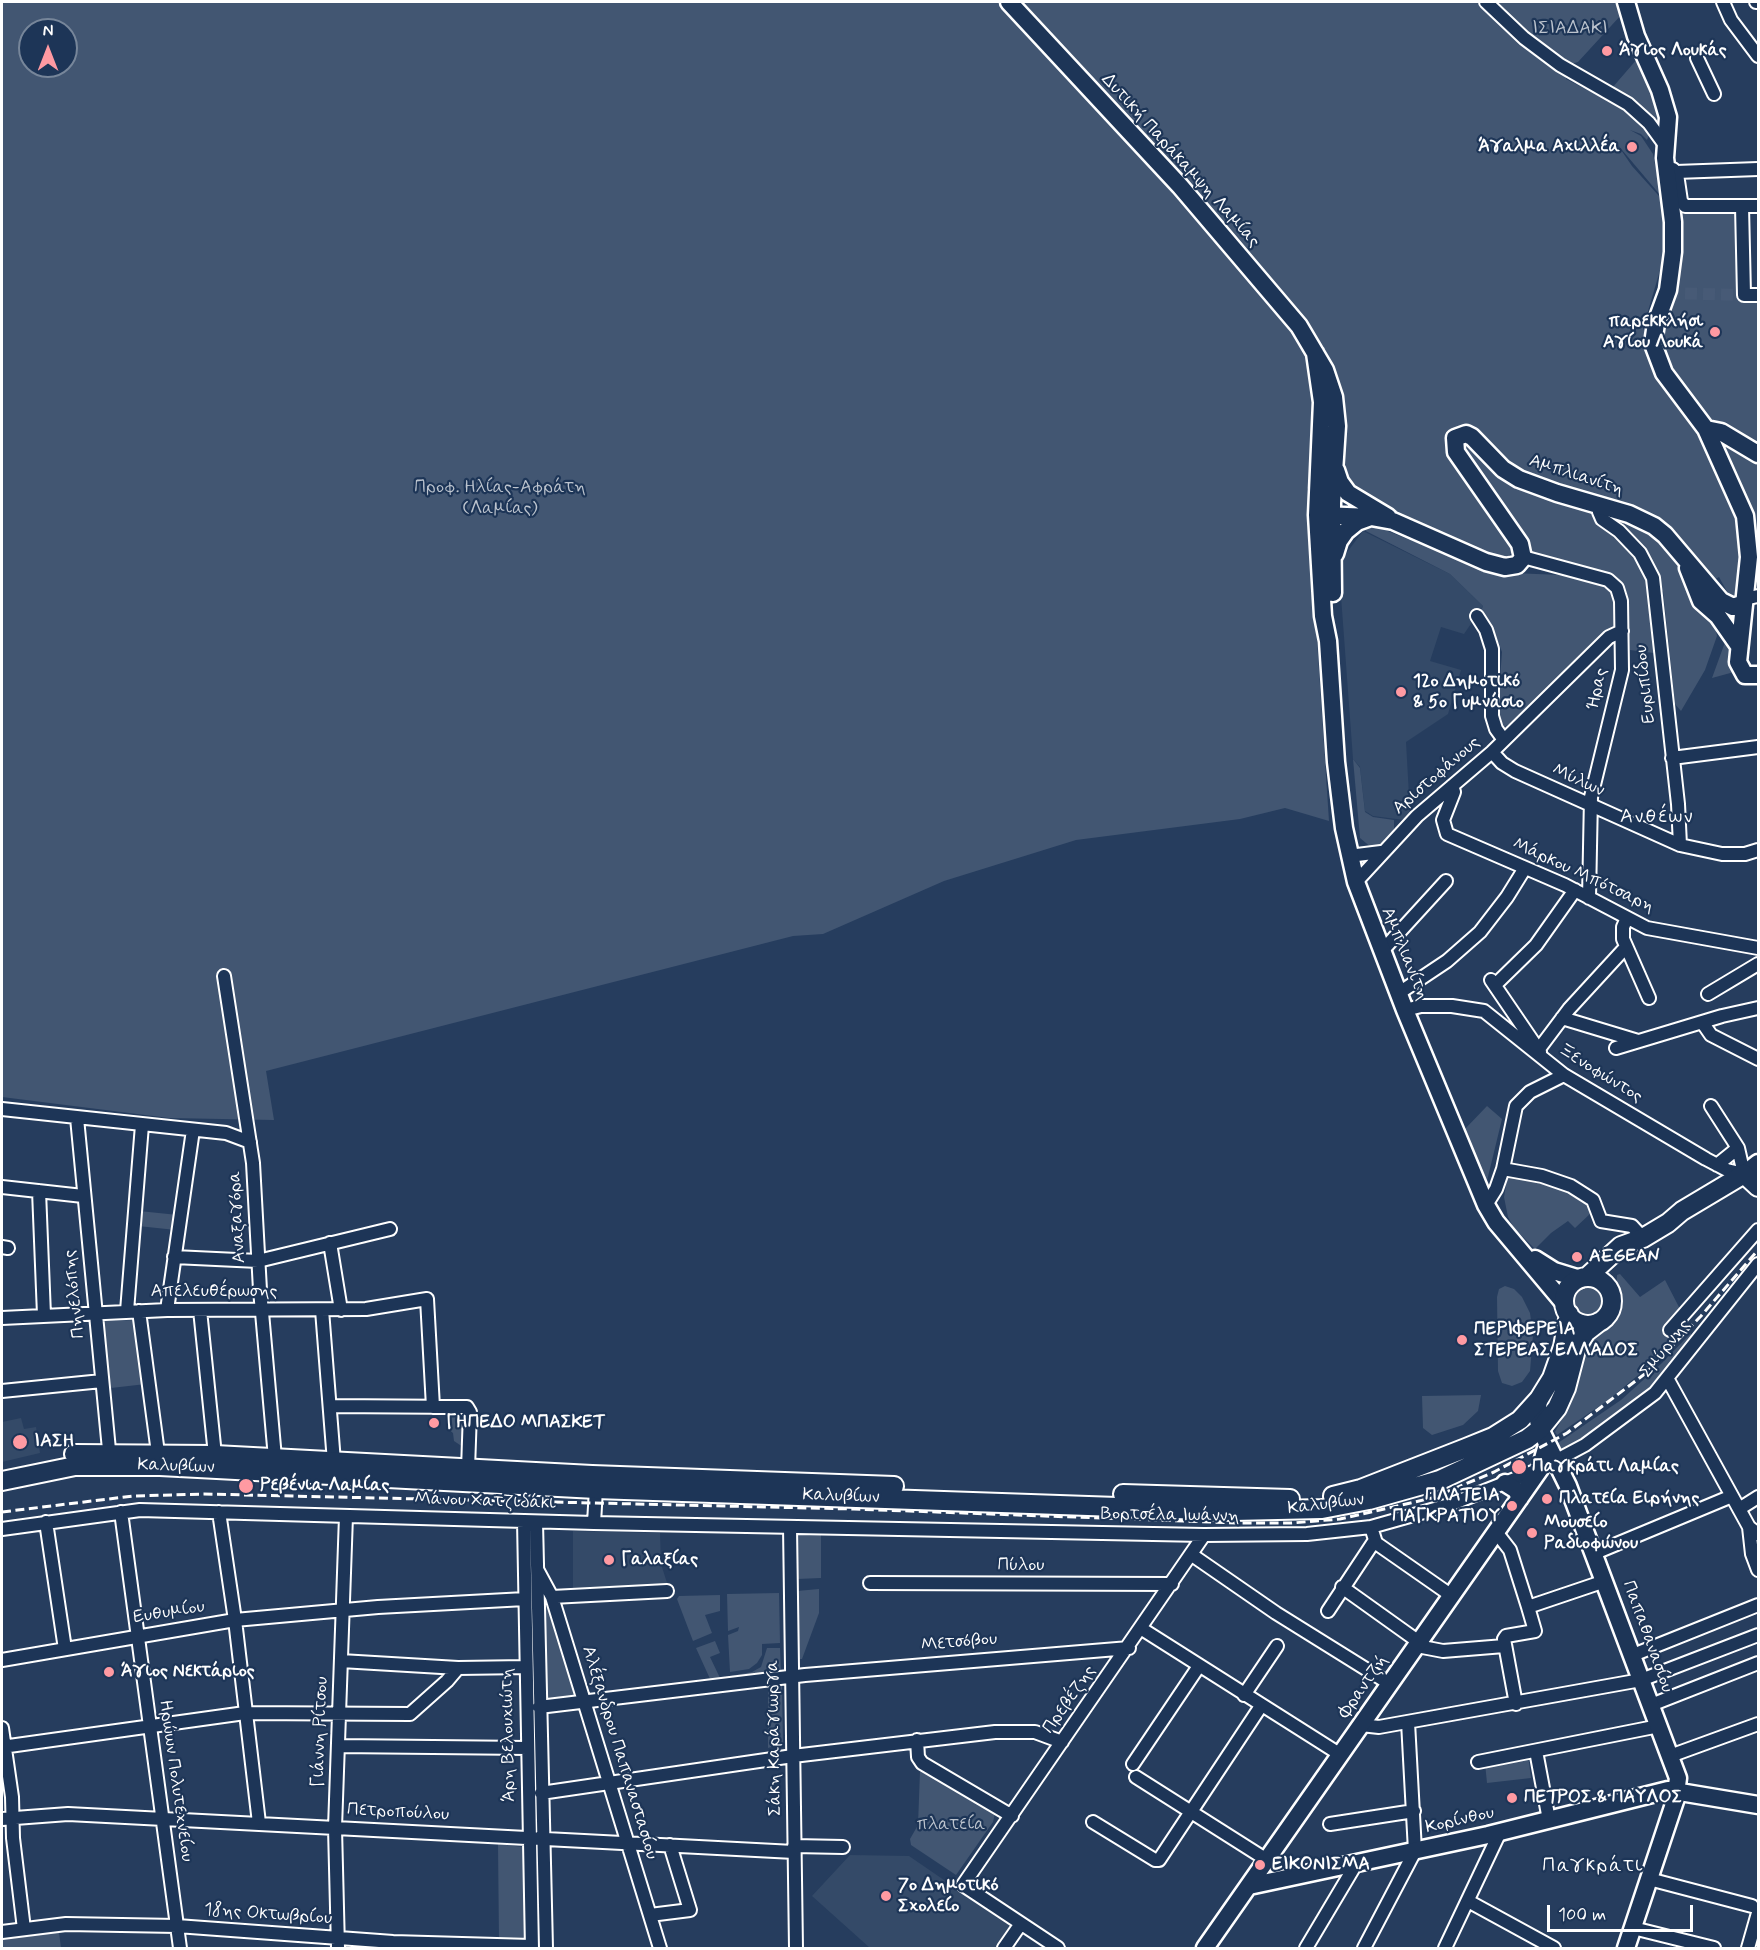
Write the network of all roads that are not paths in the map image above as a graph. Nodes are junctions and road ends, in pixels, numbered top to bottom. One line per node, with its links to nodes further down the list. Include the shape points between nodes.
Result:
1 (1009, 2): 13 (main road, Δυτική Παράκαμψη Λαμίας, via 1168,172 1285,309)
2 (1486, 2): 8 (street, via 1560,65 1628,104 1649,123)
3 (1626, 2): 8 (main road, via 1665,104)
4 (1724, 2): 5 (street, via 1731,20)
5 (1758, 56)
6 (1697, 58): 7 (street)
7 (1714, 94)
8 (1668, 161): 9 (street); 10 (street, via 1685,206); 14 (main road, via 1673,252 1668,290 1653,344 1664,373)
9 (1758, 169)
10 (1742, 206): 11 (street); 12 (street, via 1744,295)
11 (1758, 206)
12 (1758, 295)
13 (1315, 353): 16 (main road, Δυτική Παράκαμψη Λαμίας, via 1330,383 1335,404); 18 (main road, Δυτική Παράκαμψη Λαμίας, via 1323,418)
14 (1706, 429): 15 (main road, via 1721,432); 22 (main road, via 1745,516)
15 (1758, 454)
16 (1335, 466): 18 (main road, Δυτική Παράκαμψη Λαμίας); 19 (main road, via 1345,490)
17 (1602, 506): 20 (main road, Αμπλιανίτη); 21 (street, Ευριπίδου, via 1602,519); 24 (main road, Αμπλιανίτη, via 1519,479 1503,469 1472,436 1457,436 1457,454 1512,531)
18 (1325, 509): 19 (main road); 25 (main road, Δυτική Παράκαμψη Λαμίας); 30 (main road, Αμπλιανίτη, via 1323,616)
19 (1370, 511): 24 (main road, via 1498,565 1514,567); 25 (main road, via 1341,536)
20 (1629, 514): 21 (street, via 1618,521); 23 (main road, Αμπλιανίτη, via 1661,531)
21 (1619, 531): 36 (street, Ευριπίδου, via 1646,561 1653,578)
22 (1754, 555): 26 (main road)
23 (1684, 556): 26 (main road, via 1721,601 1733,607); 28 (main road, Αμπλιανίτη, via 1699,596)
24 (1523, 557): 29 (street, Ήρας, via 1614,583 1621,601)
25 (1333, 567): 30 (main road, Αμπλιανίτη, via 1332,627)
26 (1748, 603): 28 (main road, via 1730,619); 31 (main road)
27 (1477, 616): 33 (street, via 1492,649 1492,716)
28 (1718, 616): 31 (main road, Αμπλιανίτη)
29 (1622, 631): 33 (street, Αριστοφάνους, via 1609,637); 38 (street, Ήρας, via 1622,670)
30 (1328, 641): 42 (main road, Αμπλιανίτη, via 1336,762)
31 (1739, 646): 32 (main road, via 1738,662 1743,673)
32 (1758, 675)
33 (1504, 740): 35 (street, Αριστοφάνους)
34 (1758, 747): 36 (street)
35 (1492, 753): 37 (street, Αριστοφάνους); 38 (street, Μύλων, via 1515,771)
36 (1672, 758): 39 (street, Ευριπίδου)
37 (1452, 786): 41 (street, Αριστοφάνους); 43 (street, Μάρκου Μπότσαρη, via 1454,792 1443,820 1446,833)
38 (1590, 807): 39 (street, Μύλων); 47 (street, Ήρας)
39 (1680, 846): 40 (street, Μύλων, via 1722,854)
40 (1758, 850)
41 (1381, 852): 42 (street); 45 (street, Αριστοφάνους)
42 (1349, 856): 45 (main road, Αμπλιανίτη)
43 (1525, 868): 46 (street, Μάρκου Μπότσαρη); 54 (street, via 1480,932 1447,961)
44 (1446, 880): 51 (street)
45 (1356, 882): 51 (main road, Αμπλιανίτη)
46 (1575, 890): 47 (street, Μάρκου Μπότσαρη); 63 (street, via 1536,945 1493,982)
47 (1589, 898): 48 (street, Μάρκου Μπότσαρη)
48 (1627, 918): 49 (street, via 1622,931); 50 (street, Μάρκου Μπότσαρη, via 1658,930)
49 (1626, 947): 56 (street); 59 (street)
50 (1758, 948)
51 (1382, 951): 54 (main road, Αμπλιανίτη)
52 (1758, 964): 55 (street)
53 (224, 976): 72 (street, Αναξαγόρα)
54 (1399, 993): 58 (main road, Αμπλιανίτη)
55 (1708, 994)
56 (1649, 998)
57 (1758, 1008): 60 (street)
58 (1405, 1010): 65 (street, Ξενοφώντος, via 1452,1006 1484,1011); 80 (main road, Αμπλιανίτη)
59 (1562, 1018): 61 (street); 63 (street)
60 (1702, 1022): 61 (street); 64 (street, via 1711,1035)
61 (1641, 1041): 62 (street)
62 (1616, 1048)
63 (1539, 1050): 65 (street)
64 (1758, 1059)
65 (1547, 1062): 66 (street, Ξενοφώντος)
66 (1564, 1075): 74 (street, Ξενοφώντος); 75 (street, via 1530,1092 1516,1106)
67 (1711, 1106): 73 (street)
68 (2, 1109): 69 (street)
69 (76, 1118): 70 (street); 79 (street, Πηνελόπης)
70 (142, 1125): 71 (street); 97 (street)
71 (193, 1130): 72 (street, via 226,1133); 86 (street)
72 (250, 1142): 87 (street, Αναξαγόρα)
73 (1738, 1148): 74 (street); 76 (street)
74 (1717, 1165): 76 (street, Ξενοφώντος)
75 (1503, 1169): 80 (street); 83 (street, via 1571,1186 1593,1200 1601,1221 1632,1226)
76 (1754, 1175): 83 (main road, via 1682,1221 1668,1223)
77 (2, 1187): 78 (street)
78 (39, 1191): 79 (street); 99 (street)
79 (83, 1196): 98 (street, Πηνελόπης)
80 (1486, 1205): 85 (main road, Αμπλιανίτη)
81 (390, 1229): 84 (street)
82 (1758, 1230): 102 (street)
83 (1643, 1238): 89 (main road, via 1621,1246); 90 (main road, via 1615,1265)
84 (330, 1243): 87 (street); 96 (street)
85 (1526, 1255): 89 (main road, Αμπλιανίτη, via 1554,1271); 91 (main road, Αμπλιανίτη)
86 (174, 1257): 87 (street); 92 (street)
87 (258, 1261): 94 (street, Αναξαγόρα)
88 (1758, 1264): 103 (street, Σμύρνης)
89 (1583, 1278): 90 (main road, via 1599,1280); 91 (main road, via 1567,1290)
90 (1609, 1289): 101 (main road, via 1611,1307)
91 (1567, 1309): 101 (main road, via 1583,1324); 106 (main road, Καλυβίων, via 1565,1341 1555,1372)
92 (167, 1310): 93 (street, Απελευθέρωσης); 97 (street, Απελευθέρωσης)
93 (200, 1310): 94 (street, Απελευθέρωσης); 111 (street)
94 (262, 1310): 95 (street, Απελευθέρωσης); 112 (street, Αναξαγόρα)
95 (322, 1310): 96 (street, Απελευθέρωσης); 107 (street)
96 (342, 1310): 108 (street, Απελευθέρωσης, via 375,1309 427,1299)
97 (133, 1311): 98 (street, Απελευθέρωσης); 110 (street)
98 (95, 1313): 99 (street, Απελευθέρωσης); 104 (street, Πηνελόπης)
99 (44, 1315): 100 (street, Απελευθέρωσης)
100 (2, 1318)
101 (1599, 1322): 109 (main road, Καλυβίων, via 1581,1338 1562,1397)
102 (1670, 1330)
103 (1667, 1378): 114 (street, Σμύρνης, via 1634,1410); 122 (street)
104 (102, 1381): 105 (street); 113 (street, Πηνελόπης)
105 (2, 1391)
106 (1539, 1399): 109 (main road, via 1537,1416); 117 (main road, Καλυβίων, via 1520,1420 1493,1437 1361,1489 1313,1498)
107 (330, 1406): 108 (street); 115 (street)
108 (433, 1407): 117 (street, via 467,1407 470,1412)
109 (1543, 1437): 114 (main road, Παπαθανασίου); 118 (main road, Φραντζή); 121 (main road, Καλυβίων, via 1440,1480 1370,1500 1304,1511)
110 (158, 1453): 111 (main road, Καλυβίων); 113 (main road, Καλυβίων)
111 (215, 1455): 112 (main road, Καλυβίων)
112 (275, 1458): 115 (main road, Καλυβίων)
113 (110, 1459): 116 (main road, Καλυβίων, via 50,1458); 119 (main road, Καλυβίων); 121 (main road, Καλυβίων, via 183,1467)
114 (1558, 1461): 118 (street, Σμύρνης); 140 (main road, Παπαθανασίου)
115 (334, 1462): 117 (main road, Καλυβίων)
116 (2, 1469)
117 (468, 1469)
118 (1540, 1469): 120 (street, Βορτσέλα Ιωάννη); 124 (main road, Φραντζή)
119 (2, 1481)
120 (1505, 1483): 124 (main road); 134 (street, Βορτσέλα Ιωάννη, via 1425,1513)
121 (596, 1489): 132 (street)
122 (1732, 1496): 125 (street); 140 (street)
123 (1758, 1497): 125 (street)
124 (1520, 1498): 137 (main road, Φραντζή)
125 (1739, 1509): 136 (street)
126 (121, 1512): 127 (street, Μάνου Χατζιδάκι); 130 (street, Μάνου Χατζιδάκι); 159 (street, Ηρώων Πολυτεχνείου)
127 (219, 1512): 128 (street, Μάνου Χατζιδάκι); 156 (street)
128 (346, 1516): 129 (street, Μάνου Χατζιδάκι); 154 (street, Γιάννη Ρίτσου)
129 (524, 1521): 131 (street, Μάνου Χατζιδάκι); 151 (street, Άρη Βελουχιώτη)
130 (46, 1522): 135 (street, Μάνου Χατζιδάκι); 164 (street)
131 (537, 1522): 132 (street, Μάνου Χατζιδάκι); 143 (street, Άρη Βελουχιώτη)
132 (594, 1523): 133 (street, Μάνου Χατζιδάκι)
133 (790, 1527): 138 (street, Βορτσέλα Ιωάννη); 172 (street, Σάκη Καράγιωργα)
134 (1371, 1527): 138 (street, Βορτσέλα Ιωάννη, via 1290,1535); 139 (street)
135 (2, 1529)
136 (1754, 1531): 142 (street, via 1752,1554)
137 (1496, 1532): 149 (main road, Φραντζή); 153 (street, via 1510,1550)
138 (1204, 1535): 141 (street, Πρεβέζης)
139 (1375, 1540): 147 (street); 149 (street)
140 (1595, 1553): 144 (main road, Παπαθανασίου)
141 (1192, 1555): 146 (street, Πρεβέζης); 174 (street)
142 (1758, 1570)
143 (538, 1571): 150 (street, Αλέξανδρου Παπαναστασίου); 180 (street, Άρη Βελουχιώτη)
144 (1605, 1581): 153 (street); 165 (main road, Παπαθανασίου)
145 (870, 1583): 146 (street, Πύλου)
146 (1172, 1584): 157 (street, Πρεβέζης)
147 (1342, 1587): 155 (street); 160 (street)
148 (667, 1591): 150 (street)
149 (1452, 1596): 160 (main road, Φραντζή)
150 (552, 1597): 176 (street, Αλέξανδρου Παπαναστασίου)
151 (525, 1599): 154 (street, Ευθυμίου); 170 (street, Άρη Βελουχιώτη)
152 (1758, 1605): 165 (street)
153 (1528, 1607): 162 (street, via 1535,1631 1505,1636)
154 (343, 1611): 156 (street, Ευθυμίου); 167 (street, Γιάννη Ρίτσου)
155 (1328, 1611)
156 (235, 1620): 159 (street, Ευθυμίου); 181 (street)
157 (1142, 1629): 163 (street, Πρεβέζης); 169 (street)
158 (1758, 1635): 173 (street)
159 (137, 1636): 164 (street, Ευθυμίου); 186 (street, Ηρώων Πολυτεχνείου)
160 (1418, 1644): 162 (street, via 1443,1651); 174 (main road, Φραντζή)
161 (1277, 1646): 175 (street)
162 (1504, 1646): 177 (street)
163 (1129, 1647): 172 (street, Μετσόβου); 190 (street, Πρεβέζης)
164 (65, 1649): 166 (street, Ευθυμίου)
165 (1633, 1655): 173 (main road, Παπαθανασίου)
166 (2, 1660)
167 (341, 1661): 171 (street); 182 (street, Γιάννη Ρίτσου)
168 (1758, 1663): 179 (street)
169 (1199, 1666): 175 (street); 199 (street)
170 (526, 1667): 171 (street); 193 (street, Άρη Βελουχιώτη)
171 (458, 1668): 182 (street, via 410,1714)
172 (792, 1676): 176 (street, Μετσόβου); 196 (street, Σάκη Καράγιωργα)
173 (1641, 1680): 177 (street); 179 (main road, Παπαθανασίου)
174 (1390, 1684): 185 (main road, Φραντζή)
175 (1244, 1695): 178 (street)
176 (585, 1702): 180 (street, Μετσόβου); 201 (street, Αλέξανδρου Παπαναστασίου)
177 (1516, 1704): 183 (street)
178 (1261, 1706): 195 (street); 206 (street)
179 (1651, 1706): 187 (main road, Παπαθανασίου)
180 (539, 1707): 203 (street, Άρη Βελουχιώτη)
181 (245, 1713): 182 (street); 186 (street); 212 (street)
182 (339, 1714): 191 (street, Γιάννη Ρίτσου)
183 (1408, 1722): 185 (street); 205 (street)
184 (1758, 1724): 197 (street)
185 (1361, 1725): 195 (main road, Φραντζή)
186 (148, 1726): 192 (street); 209 (street, Ηρώων Πολυτεχνείου)
187 (1659, 1726): 194 (street); 197 (main road, Παπαθανασίου)
188 (2, 1728): 192 (street)
189 (917, 1740): 190 (street, via 1021,1731); 196 (street); 207 (street, via 922,1763)
190 (1062, 1742): 207 (street, Πρεβέζης)
191 (338, 1746): 193 (street); 214 (street, Γιάννη Ρίτσου)
192 (3, 1747): 208 (street)
193 (528, 1748): 216 (street, Άρη Βελουχιώτη)
194 (1536, 1751): 198 (street); 210 (street)
195 (1341, 1755): 223 (main road, Φραντζή)
196 (793, 1756): 201 (street); 221 (street, Σάκη Καράγιωργα)
197 (1670, 1756): 202 (main road, Παπαθανασίου, via 1678,1778)
198 (1478, 1762)
199 (1133, 1764)
200 (1136, 1777): 206 (street)
201 (610, 1783): 203 (street); 218 (street, Αλέξανδρου Παπαναστασίου)
202 (1677, 1791): 204 (main road, Κορίνθου); 210 (main road, Κορίνθου); 225 (main road)
203 (541, 1793): 217 (street, Άρη Βελουχιώτη)
204 (1758, 1805)
205 (1414, 1810): 213 (street); 222 (street)
206 (1192, 1812): 211 (street, via 1159,1860); 223 (street)
207 (1012, 1816): 230 (street, Πρεβέζης, via 963,1885)
208 (7, 1818): 209 (street, Πετροπούλου, via 57,1814); 233 (street)
209 (162, 1818): 212 (street, Πετροπούλου); 231 (street, Ηρώων Πολυτεχνείου)
210 (1549, 1820): 215 (main road, Κορίνθου)
211 (1093, 1822)
212 (259, 1823): 214 (street, Πετροπούλου)
213 (1330, 1824)
214 (335, 1828): 216 (street, Πετροπούλου); 235 (street, Γιάννη Ρίτσου)
215 (1500, 1832): 222 (main road, Κορίνθου); 227 (street)
216 (530, 1837): 217 (street, Πετροπούλου); 236 (street, Άρη Βελουχιώτη)
217 (543, 1838): 218 (street, Πετροπούλου); 238 (street, Άρη Βελουχιώτη)
218 (628, 1844): 219 (street, Πετροπούλου); 229 (street, Αλέξανδρου Παπαναστασίου)
219 (670, 1845): 221 (street, Πετροπούλου); 229 (street, via 690,1910)
220 (843, 1847): 221 (street, Πετροπούλου)
221 (794, 1849): 240 (street, Σάκη Καράγιωργα)
222 (1415, 1851): 224 (main road, Κορίνθου); 245 (street)
223 (1267, 1860): 226 (main road, Φραντζή)
224 (1356, 1864): 226 (main road, Κορίνθου); 244 (street)
225 (1649, 1879): 228 (street); 232 (main road)
226 (1249, 1886): 243 (main road, Φραντζή)
227 (1468, 1901): 246 (street); 247 (street)
228 (1755, 1909): 250 (street)
229 (650, 1915): 239 (street, Αλέξανδρου Παπαναστασίου)
230 (1020, 1925): 241 (street); 242 (street)
231 (177, 1926): 233 (street, 18ης Οκτωβρίου, via 66,1924); 235 (street, 18ης Οκτωβρίου); 237 (street, Ηρώων Πολυτεχνείου)
232 (1633, 1928): 248 (main road); 249 (street)
233 (24, 1929): 234 (street, 18ης Οκτωβρίου)
234 (2, 1932)
235 (338, 1943): 236 (street, 18ης Οκτωβρίου)
236 (531, 1947)
237 (180, 1948)
238 (546, 1948)
239 (660, 1948)
240 (796, 1948)
241 (1004, 1948)
242 (1058, 1948)
243 (1205, 1948)
244 (1306, 1948)
245 (1364, 1948)
246 (1445, 1948)
247 (1554, 1948)
248 (1626, 1948)
249 (1714, 1948)
250 (1748, 1948)

